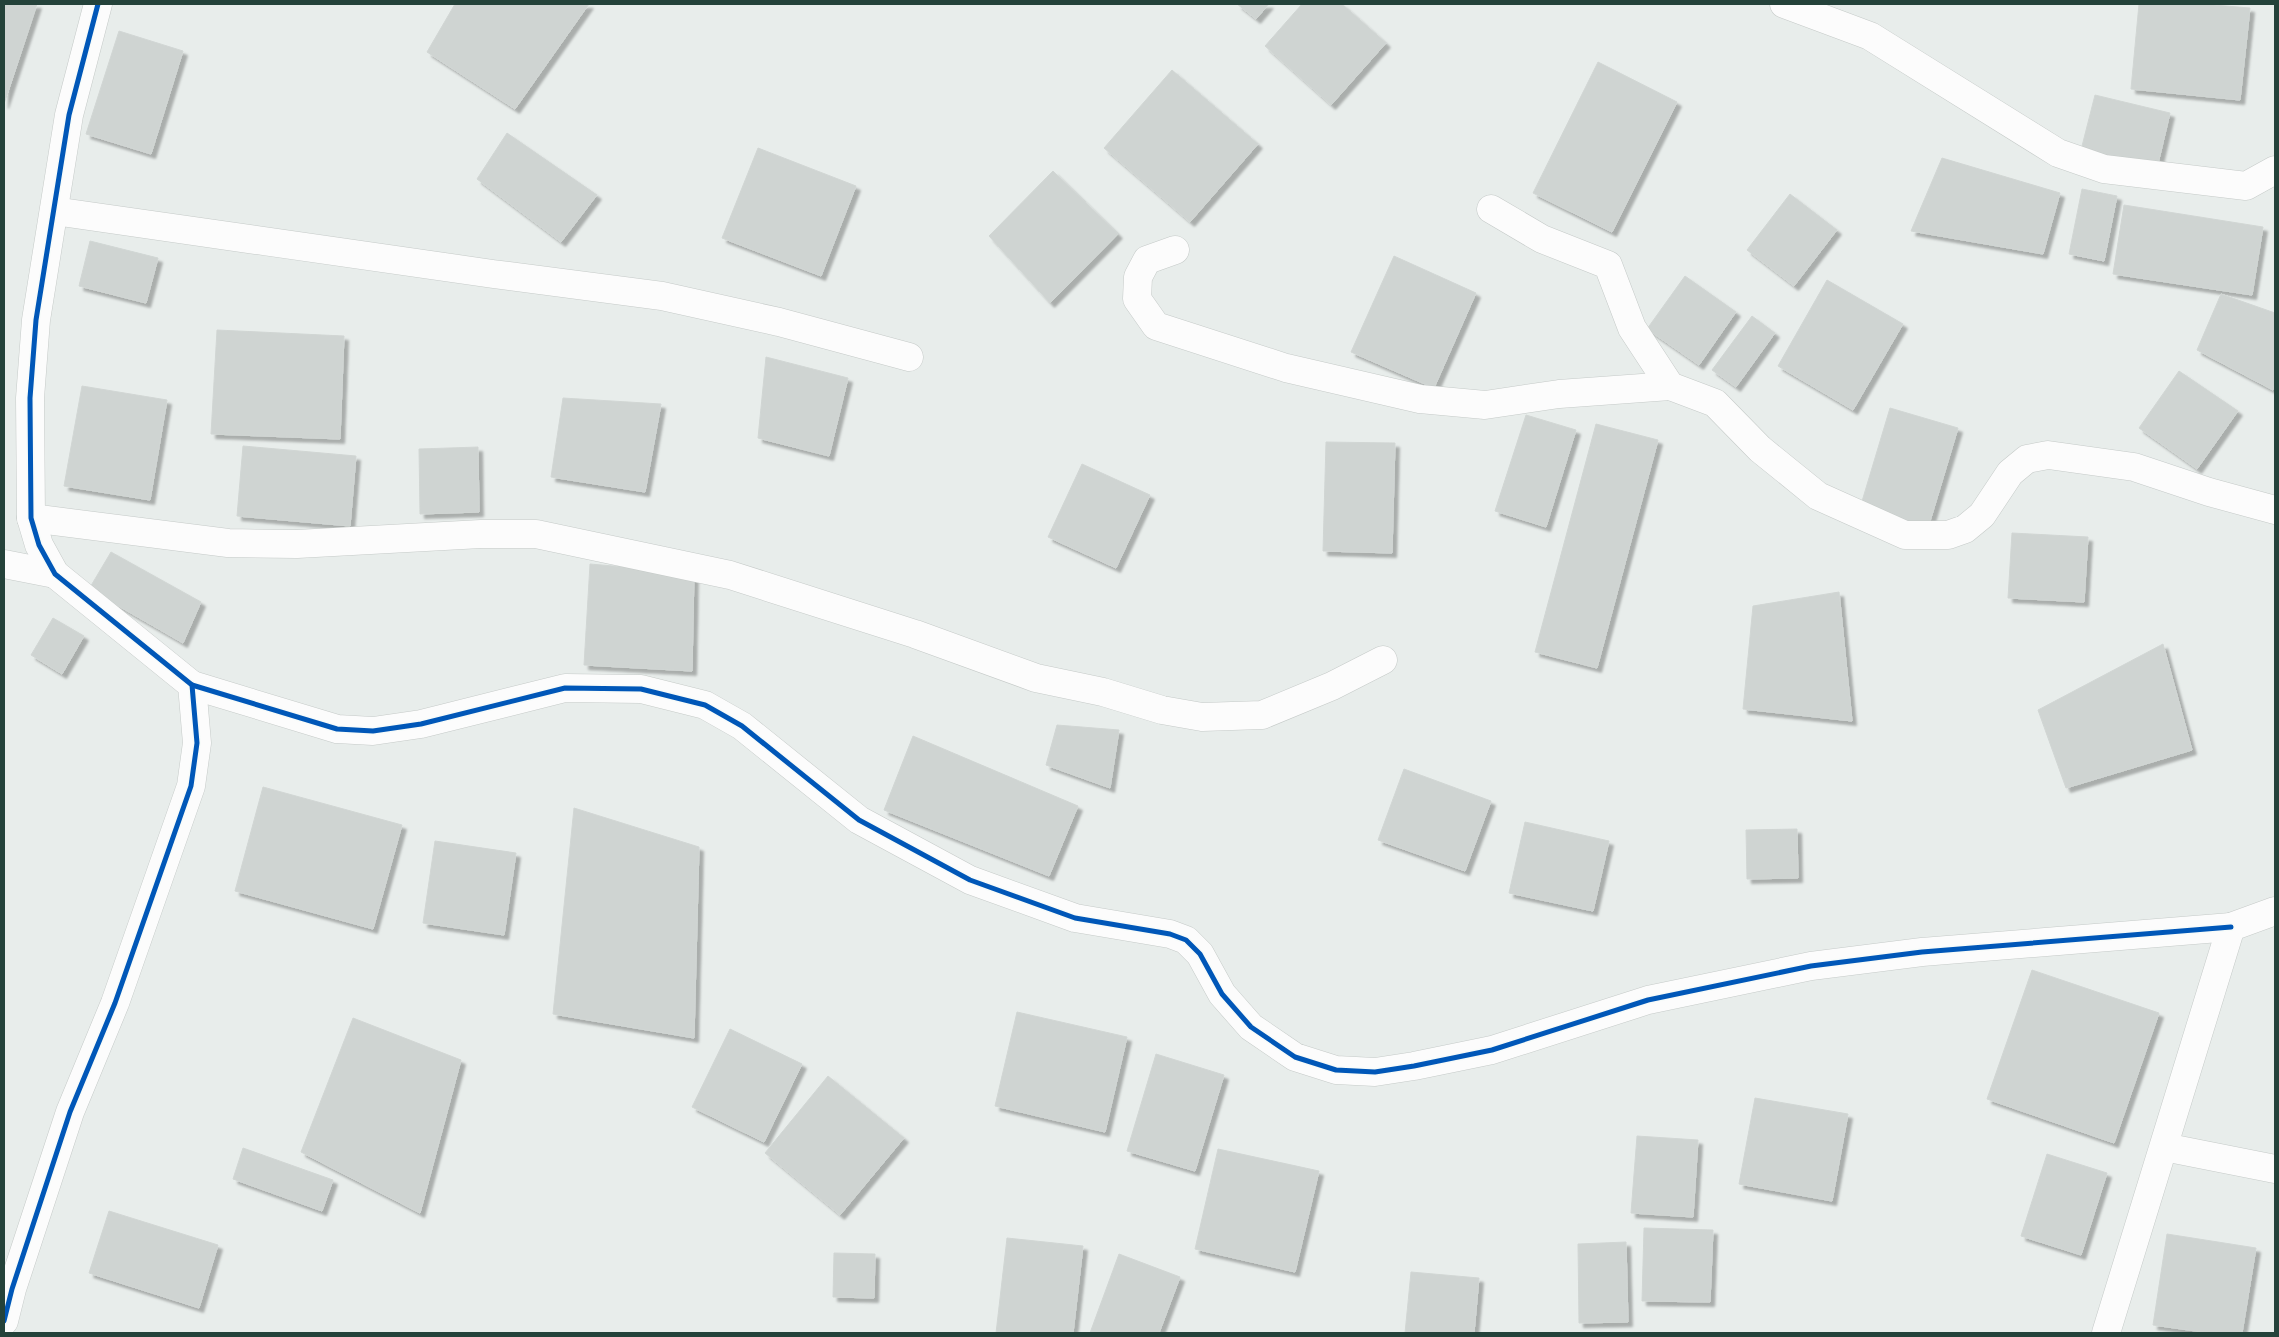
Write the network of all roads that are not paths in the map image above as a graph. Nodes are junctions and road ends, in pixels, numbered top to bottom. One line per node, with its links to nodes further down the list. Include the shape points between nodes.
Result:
1 (98, 4): 5 (street, via 69,114)
2 (1784, 4): 3 (street, via 1870,36 2058,153 2104,170 2246,186)
3 (2275, 170)
4 (1491, 208): 8 (street, via 1542,239 1608,266 1632,328)
5 (54, 211): 7 (street, via 662,296 779,322); 10 (street, via 36,320 30,398)
6 (1175, 250): 8 (street, via 1147,260 1138,277 1137,299 1156,326 1286,368 1420,399 1485,405 1559,394)
7 (909, 357)
8 (1670, 386): 9 (street, via 1715,403 1760,449 1818,496 1905,535 1948,535 1965,529 1982,515 2010,473 2027,459 2048,455 2134,467)
9 (2275, 510)
10 (31, 518): 12 (street, via 39,545); 13 (street, via 228,543 297,544 536,534 730,575 896,628 1036,678 1202,717 1262,715 1332,686)
11 (4, 564): 12 (street)
12 (54, 574): 14 (street)
13 (1383, 660)
14 (192, 685): 16 (street, via 337,729 373,731 421,724 565,688 641,688 705,705 742,726 859,820 970,880 1074,918 1170,934 1186,940 1200,954 1222,994 1251,1027 1295,1058 1336,1070 1375,1072 1492,1050 1648,1000 1811,966 1922,952); 19 (street, via 196,743 191,786 115,1003 70,1112)
15 (2275, 911): 16 (street)
16 (2231, 927): 17 (street)
17 (2164, 1147): 18 (street); 20 (street)
18 (2275, 1169)
19 (4, 1321)
20 (2106, 1333)

